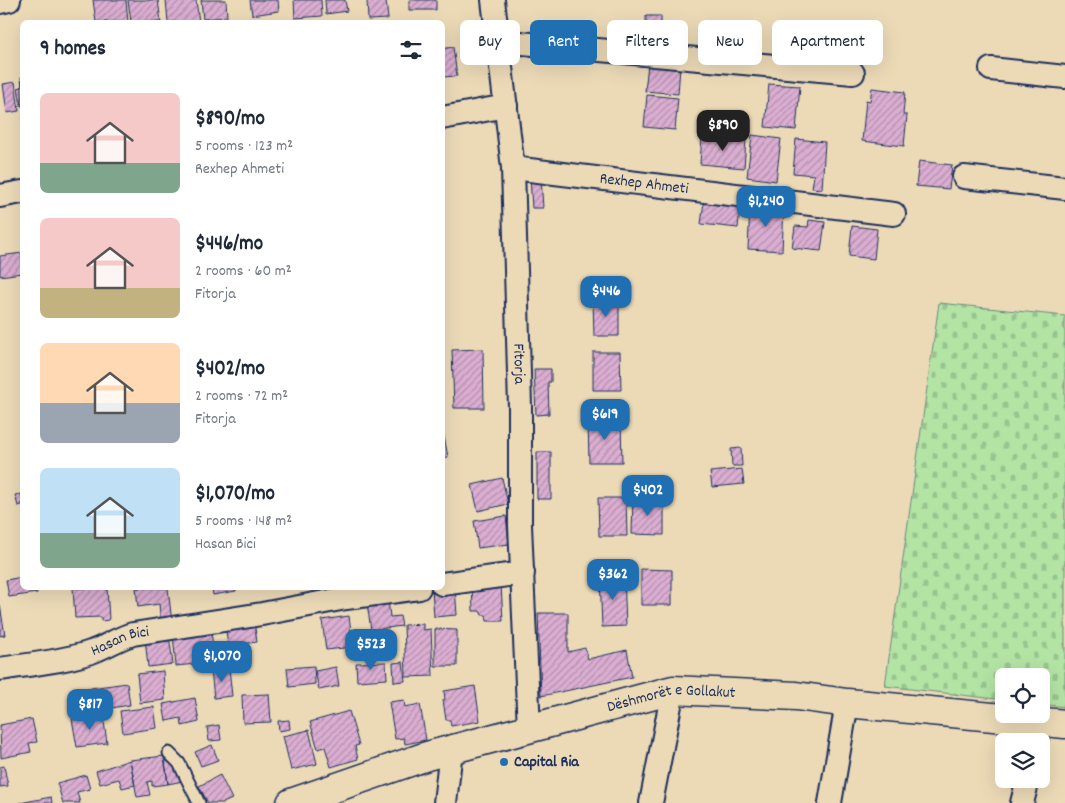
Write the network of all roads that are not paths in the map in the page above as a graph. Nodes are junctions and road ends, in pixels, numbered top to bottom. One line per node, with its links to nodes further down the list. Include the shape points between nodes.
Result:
1 (9, 0): 3 (street)
2 (493, 0): 4 (street, Fitorja)
3 (0, 2)
4 (496, 20)
5 (520, 43): 8 (street)
6 (502, 65): 10 (street, Fitorja)
7 (991, 69): 9 (street)
8 (853, 73)
9 (1065, 77)
10 (506, 106): 11 (street); 12 (street, Fitorja)
11 (445, 117)
12 (513, 168): 17 (street, Rexhep Ahmeti); 18 (street, Fitorja)
13 (964, 177): 14 (street)
14 (1065, 188)
15 (20, 192): 16 (street)
16 (0, 196)
17 (894, 214)
18 (522, 573): 19 (street); 25 (street, Fitorja)
19 (445, 584)
20 (404, 590): 21 (street, Hasan Bici, via 134,634 92,652)
21 (0, 669)
22 (673, 690): 23 (street, Dëshmorët e Gollakut, via 796,696); 25 (street, Dëshmorët e Gollakut); 32 (street)
23 (848, 703): 24 (street, Dëshmorët e Gollakut); 33 (street)
24 (1047, 729)
25 (529, 730): 26 (street, Dëshmorët e Gollakut)
26 (451, 750): 30 (street, Dëshmorët e Gollakut); 31 (street)
27 (169, 753): 29 (lane, via 179,763)
28 (1026, 788): 34 (street)
29 (199, 803)
30 (291, 803)
31 (444, 803)
32 (651, 803)
33 (830, 803)
34 (1022, 803)

